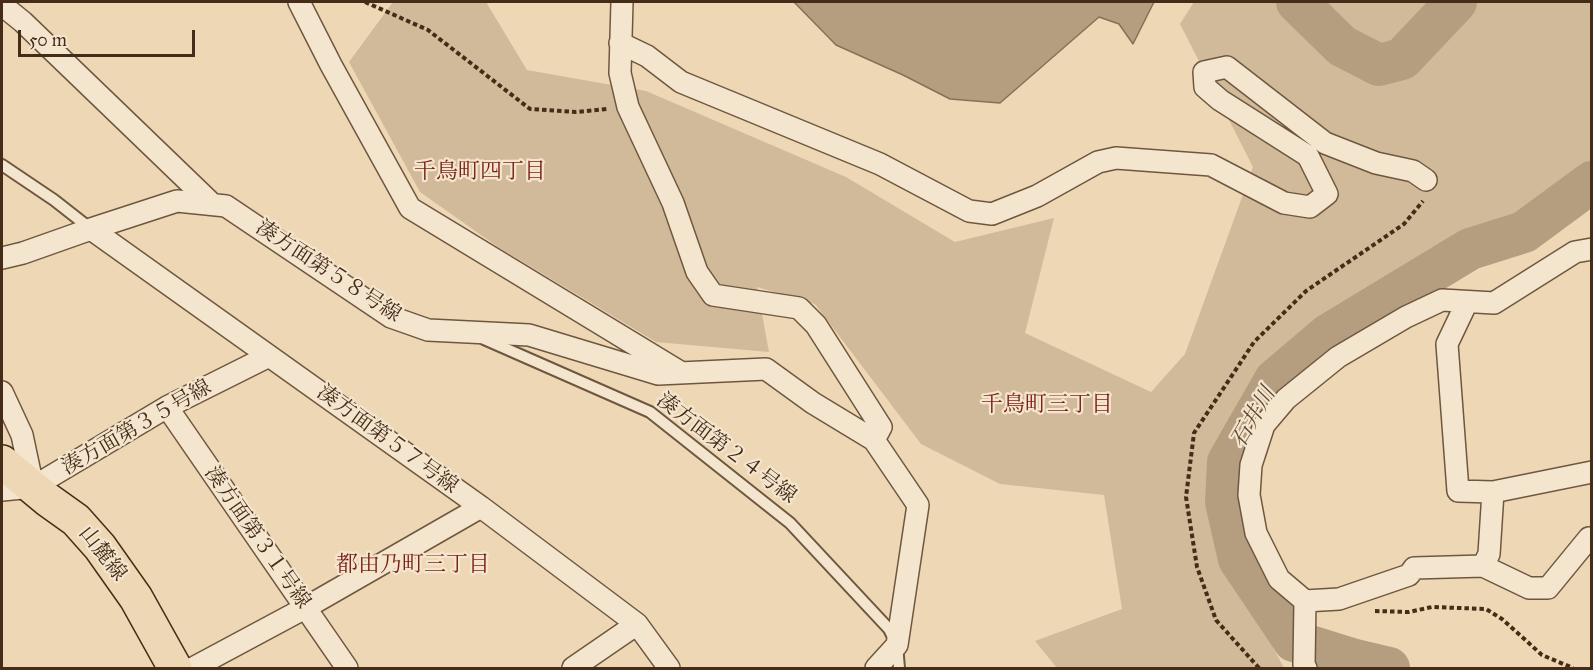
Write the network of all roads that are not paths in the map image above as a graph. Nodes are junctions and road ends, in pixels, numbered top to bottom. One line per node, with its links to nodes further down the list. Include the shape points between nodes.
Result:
1 (299, 2): 14 (street, via 410,208)
2 (622, 2): 4 (street)
3 (2, 5): 7 (street)
4 (620, 43): 6 (street, via 647,56 681,82 880,164 969,211 992,214 1037,196 1098,162 1116,158 1211,165 1284,203 1310,207 1327,194 1308,156 1205,87 1204,72 1227,67 1325,143 1376,163 1413,171); 17 (street, via 620,73 628,107 673,203 697,272 713,295 799,308 816,325 881,427)
5 (2, 165): 8 (lane)
6 (1426, 180)
7 (212, 204): 8 (street, 湊方面第５８号線, via 177,201); 12 (street, 湊方面第５８号線, via 226,206 391,318 428,330)
8 (91, 228): 10 (street, 湊方面第５８号線); 13 (street, 湊方面第５７号線)
9 (1592, 249): 11 (street, via 1575,252 1494,303)
10 (2, 258)
11 (1467, 302): 21 (street, via 1447,344 1458,491); 25 (street, via 1442,300 1338,357 1286,399 1264,426 1251,465 1249,495 1256,533 1279,579)
12 (468, 331): 14 (street, 湊方面第５８号線, via 529,335 658,374); 28 (lane, 湊方面第２４号線, via 650,412 790,523 889,629)
13 (270, 356): 16 (street, 湊方面第３５号線); 22 (street, 湊方面第５７号線)
14 (680, 372): 17 (street, 湊方面第５８号線, via 766,369)
15 (2, 392): 20 (street, via 22,435)
16 (167, 407): 20 (street, 湊方面第３５号線); 26 (street, 湊方面第３１号線)
17 (874, 440): 28 (street, via 918,505)
18 (2, 462): 20 (main road, 山麓線)
19 (1592, 472): 21 (street)
20 (17, 489): 30 (main road, 山麓線, via 48,500 76,520 100,547 136,598)
21 (1493, 492): 24 (street, via 1489,555)
22 (481, 507): 26 (street); 27 (street, 湊方面第５７号線)
23 (1589, 538): 24 (street, via 1548,588 1529,588)
24 (1483, 566): 25 (street, via 1414,568 1409,575 1339,599)
25 (1305, 605): 29 (street)
26 (305, 608): 31 (street); 32 (street, 湊方面第３１号線)
27 (637, 624): 33 (street); 34 (street, 湊方面第５７号線)
28 (897, 645): 35 (street); 36 (lane, 湊方面第２４号線)
29 (1305, 667)
30 (175, 669)
31 (194, 669)
32 (348, 669)
33 (573, 669)
34 (669, 669)
35 (876, 669)
36 (899, 669)

